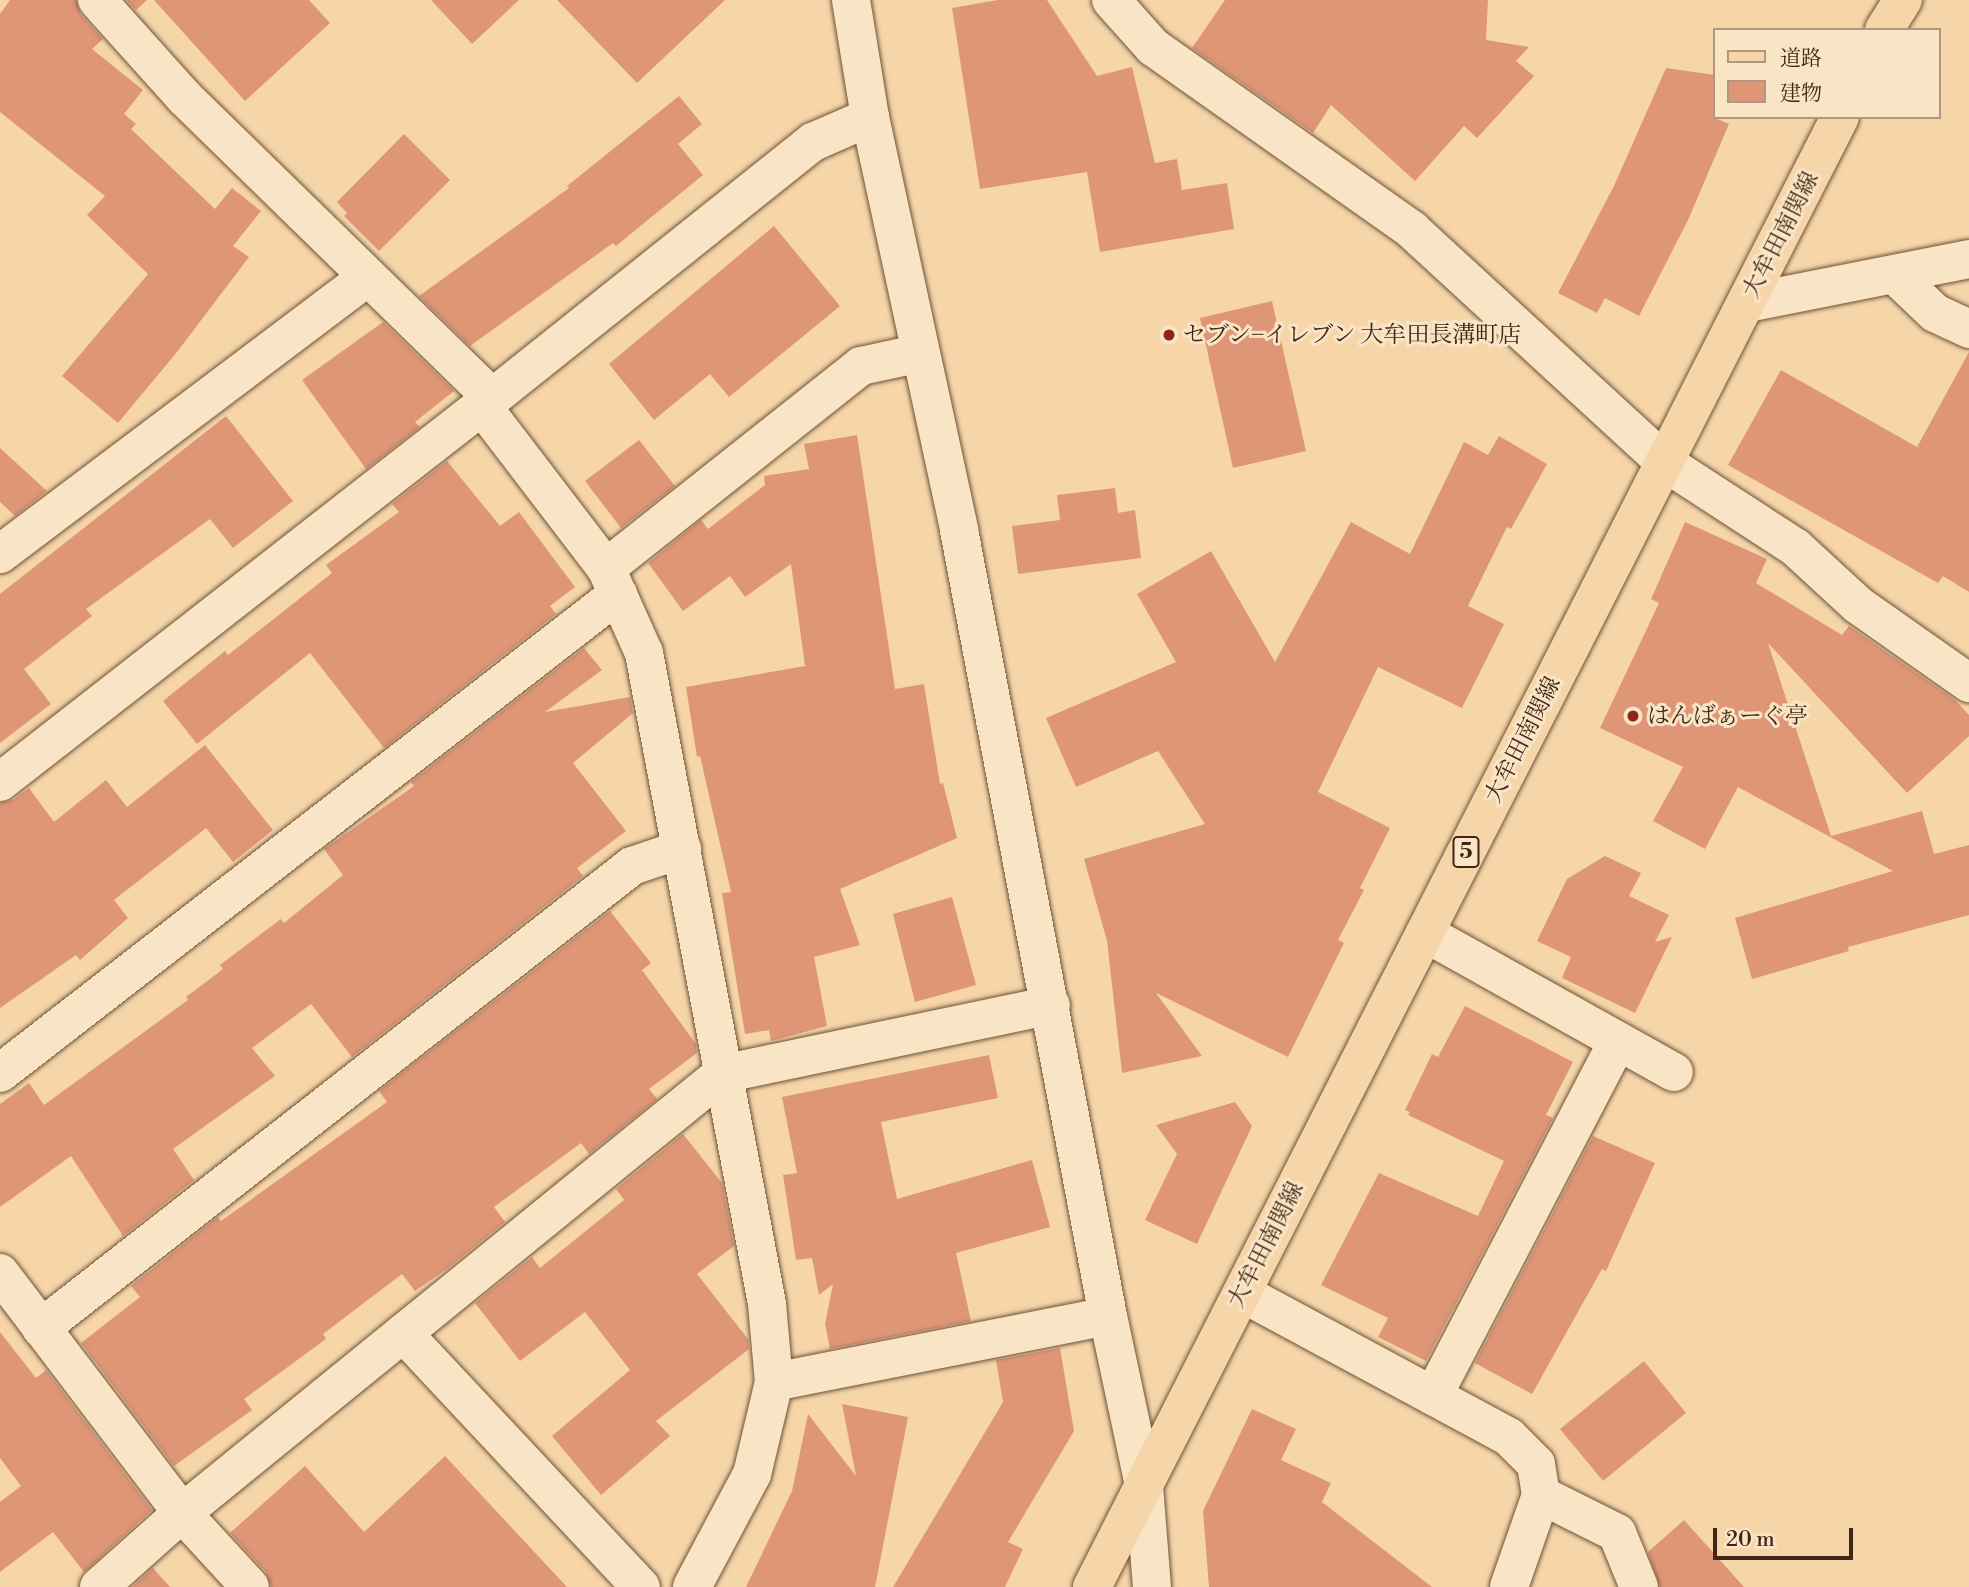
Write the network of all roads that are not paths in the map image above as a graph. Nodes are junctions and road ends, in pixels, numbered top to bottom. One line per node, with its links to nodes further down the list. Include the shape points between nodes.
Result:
1 (97, 0): 10 (street, via 185,98)
2 (851, 0): 6 (street)
3 (1111, 0): 15 (street, via 1153,47 1412,230)
4 (1903, 0): 5 (main road)
5 (1885, 28)
6 (870, 117): 13 (street); 14 (street, via 813,142)
7 (1839, 119): 11 (main road, 大牟田南関線 / 5)
8 (1969, 259): 9 (street)
9 (1895, 275): 11 (street); 12 (street, via 1935,313)
10 (367, 277): 14 (street); 16 (street)
11 (1747, 303): 15 (main road, 大牟田南関線 / 5)
12 (1969, 329)
13 (921, 354): 17 (street, via 861,366); 22 (street, via 960,530)
14 (487, 402): 17 (street); 19 (street)
15 (1664, 462): 18 (street, via 1795,547 1858,604); 21 (main road, 大牟田南関線 / 5)
16 (0, 554)
17 (612, 581): 20 (street, via 644,653); 25 (street)
18 (1969, 683)
19 (0, 782)
20 (682, 849): 26 (street); 30 (street, via 632,866)
21 (1425, 933): 23 (street); 28 (main road, 大牟田南関線 / 5)
22 (1051, 1005): 26 (street); 29 (street)
23 (1618, 1041): 24 (street); 33 (street)
24 (1674, 1072)
25 (0, 1073)
26 (722, 1074): 31 (street); 32 (street, via 767,1304)
27 (0, 1275): 30 (street)
28 (1242, 1293): 33 (street); 34 (main road, 大牟田南関線 / 5)
29 (1108, 1316): 32 (street); 34 (street)
30 (41, 1328): 36 (street)
31 (403, 1333): 36 (street); 39 (street)
32 (774, 1382): 40 (street, via 752,1474)
33 (1433, 1396): 35 (street, via 1509,1437 1536,1464)
34 (1144, 1486): 41 (main road, 大牟田南関線 / 5); 42 (street)
35 (1541, 1495): 43 (street); 44 (street, via 1617,1533)
36 (182, 1513): 37 (street); 38 (street)
37 (99, 1587)
38 (250, 1587)
39 (641, 1587)
40 (692, 1587)
41 (1092, 1587)
42 (1153, 1587)
43 (1508, 1587)
44 (1639, 1587)

